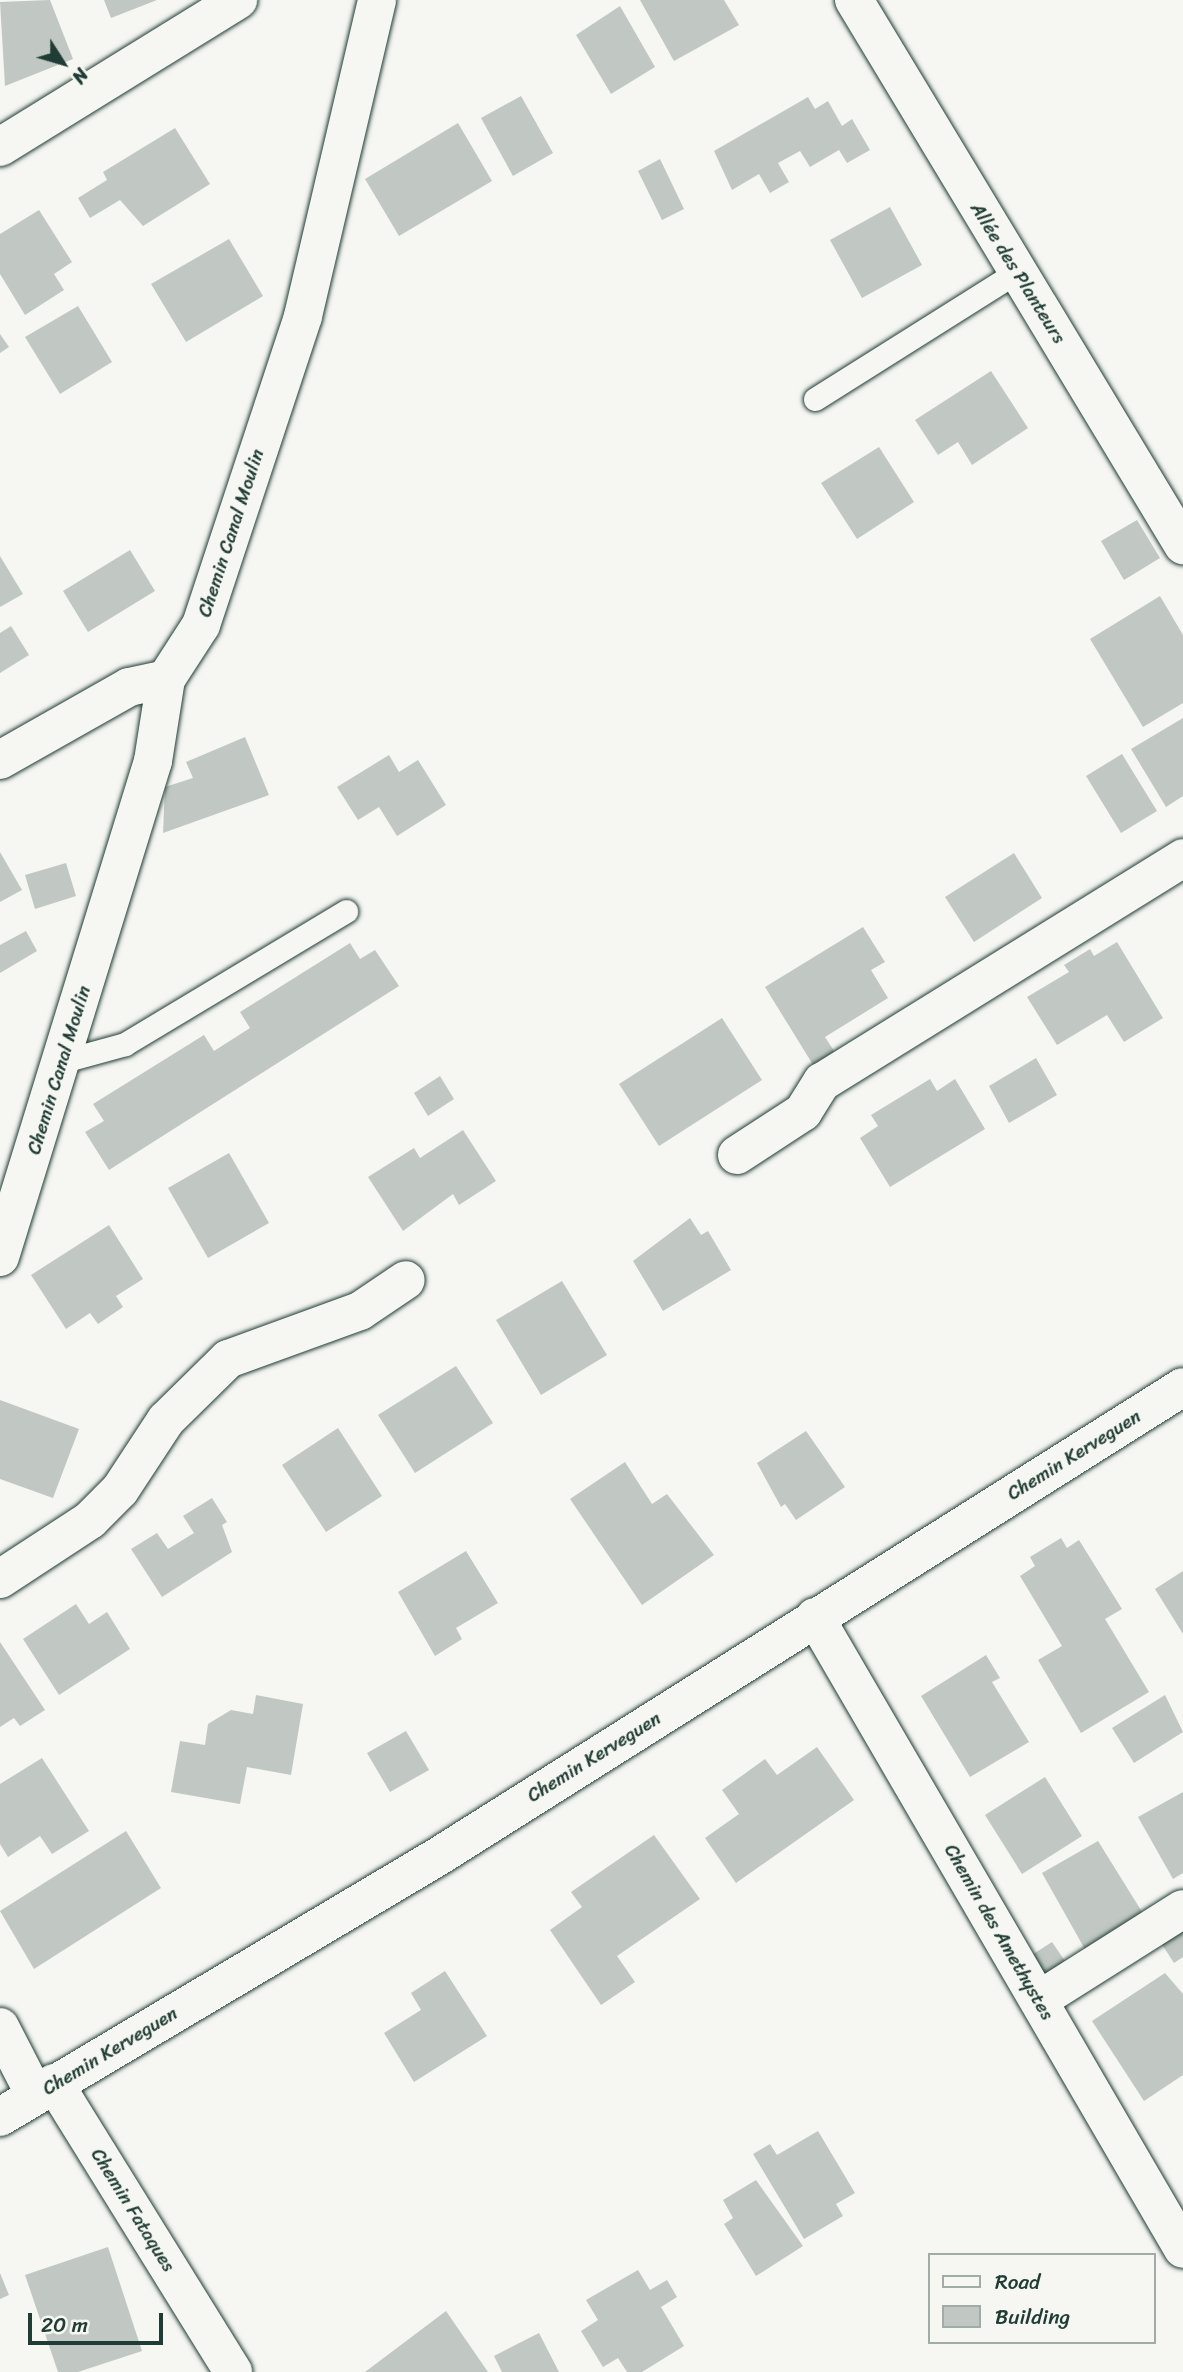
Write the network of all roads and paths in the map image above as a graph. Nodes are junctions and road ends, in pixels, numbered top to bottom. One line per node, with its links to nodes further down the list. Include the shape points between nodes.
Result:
1 (238, 0): 4 (street)
2 (377, 0): 8 (street, Chemin Canal Moulin, via 303,316 201,625)
3 (854, 0): 5 (street, Allée des Planteurs, via 917,114)
4 (0, 147)
5 (1018, 271): 6 (lane); 7 (street, Allée des Planteurs)
6 (816, 399)
7 (1183, 545)
8 (166, 679): 9 (street, via 130,687); 12 (street, Chemin Canal Moulin, via 153,761)
9 (0, 760)
10 (1183, 858): 13 (street, via 822,1082 803,1112)
11 (346, 911): 12 (lane, via 125,1044)
12 (63, 1061): 14 (street, Chemin Canal Moulin)
13 (737, 1155)
14 (0, 1257)
15 (406, 1279): 17 (street, via 360,1311 228,1359 166,1420 120,1490 90,1520)
16 (1183, 1387): 18 (street, Chemin Kerveguen)
17 (0, 1579)
18 (815, 1617): 20 (street, Chemin des Amethystes); 22 (street, Chemin Kerveguen, via 439,1856)
19 (1183, 1909): 20 (street)
20 (1039, 2000): 24 (street, Chemin des Amethystes)
21 (0, 2027): 22 (street)
22 (45, 2089): 23 (street, Chemin Kerveguen); 25 (street, Chemin Fataques)
23 (0, 2116)
24 (1183, 2249)
25 (233, 2372)

